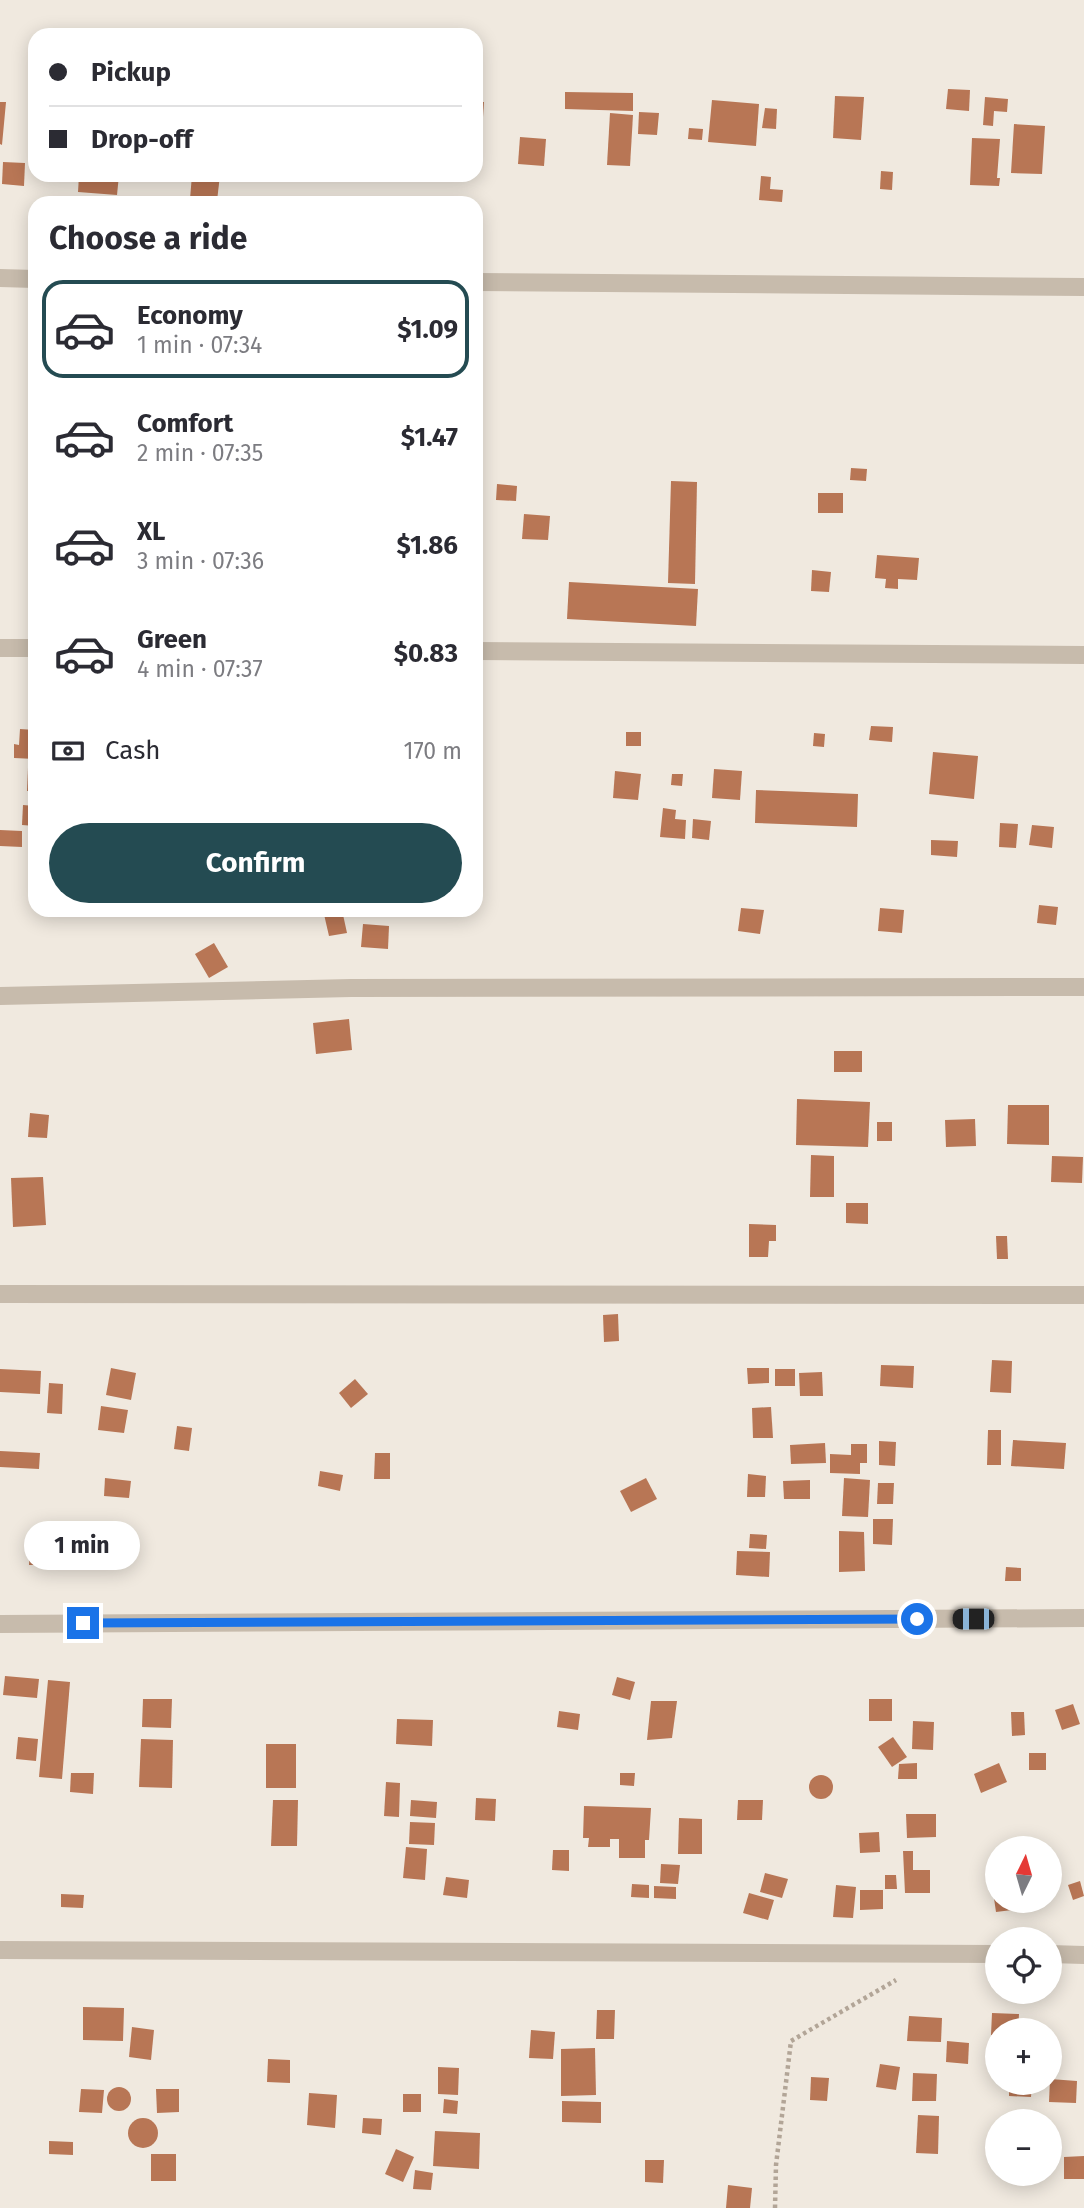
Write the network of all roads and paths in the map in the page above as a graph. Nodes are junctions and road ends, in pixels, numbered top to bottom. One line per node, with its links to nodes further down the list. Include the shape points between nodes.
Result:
1 (0, 278): 2 (street)
2 (28, 279)
3 (483, 282): 4 (street)
4 (1084, 287)
5 (0, 648): 6 (street)
6 (28, 649)
7 (483, 651): 8 (street)
8 (1084, 655)
9 (1084, 986): 10 (street, via 351,988)
10 (0, 996)
11 (0, 1294): 12 (street)
12 (1084, 1295)
13 (1084, 1618): 14 (street)
14 (0, 1624)
15 (0, 1950): 16 (street)
16 (942, 1954): 17 (street); 20 (path, via 791,2041)
17 (985, 1954)
18 (1062, 1954): 19 (street)
19 (1084, 1955)
20 (775, 2208)

